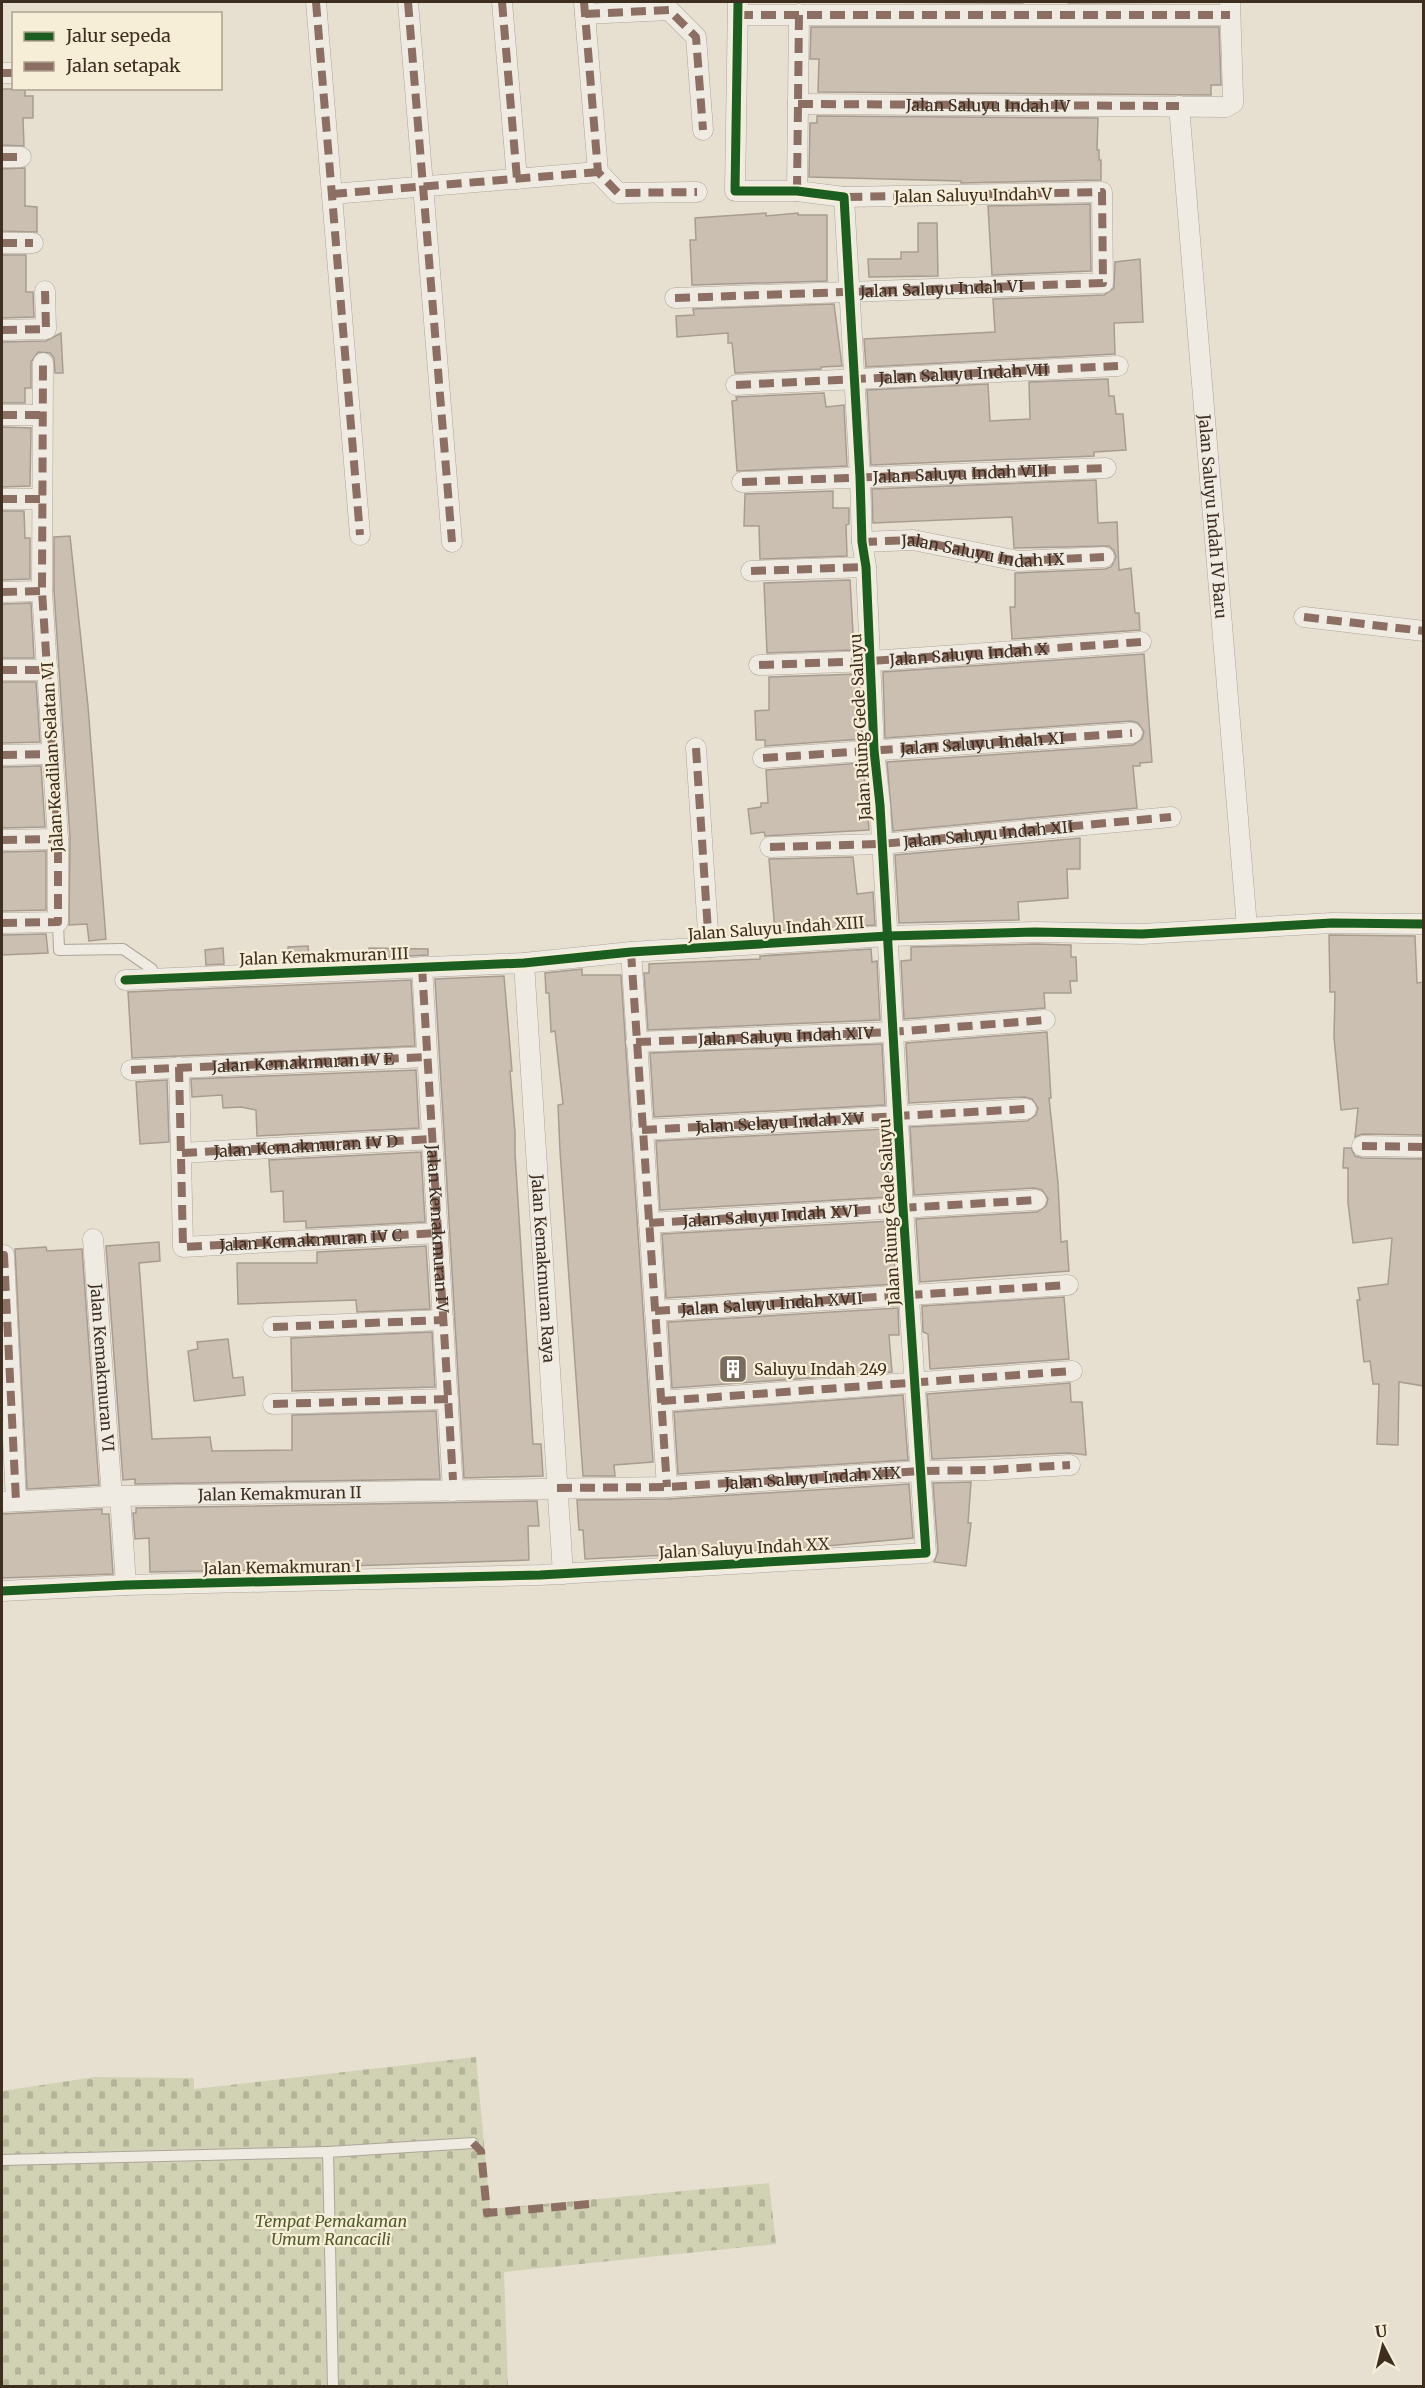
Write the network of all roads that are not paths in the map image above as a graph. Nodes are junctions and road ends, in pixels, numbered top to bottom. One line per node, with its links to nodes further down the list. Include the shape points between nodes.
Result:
1 (316, 2): 18 (street)
2 (408, 2): 15 (street)
3 (502, 2): 14 (street)
4 (584, 8): 10 (street, via 669,10 696,37); 13 (street)
5 (738, 8): 7 (street); 17 (street, via 735,191)
6 (1230, 8): 7 (street); 9 (street, Jalan Saluyu Indah IV, via 1233,103 1226,107)
7 (799, 14): 8 (street)
8 (798, 104): 9 (street, Jalan Saluyu Indah IV); 17 (street)
9 (1179, 106): 67 (street, Jalan Saluyu Indah IV Baru)
10 (703, 130)
11 (2, 157): 12 (street)
12 (21, 157)
13 (598, 172): 14 (street); 16 (street, via 618,193)
14 (517, 178): 15 (street)
15 (423, 186): 18 (street); 39 (street)
16 (697, 192)
17 (797, 192): 19 (street)
18 (332, 194): 38 (street)
19 (844, 197): 22 (street, Jalan Saluyu Indah V, via 1102,192); 24 (street, Jalan Riung Gede Saluyu)
20 (2, 243): 21 (street)
21 (33, 243)
22 (1102, 283): 24 (street, Jalan Saluyu Indah VI)
23 (45, 291): 26 (street, via 46,329)
24 (850, 291): 25 (street, Jalan Saluyu Indah VI); 29 (street, Jalan Riung Gede Saluyu)
25 (675, 298)
26 (2, 330)
27 (43, 363): 31 (street, Jalan Keadilan Selatan VI)
28 (1118, 366): 29 (street, Jalan Saluyu Indah VII)
29 (855, 379): 30 (street, Jalan Saluyu Indah VII); 34 (street, Jalan Riung Gede Saluyu)
30 (736, 385)
31 (42, 415): 32 (street); 37 (street, Jalan Keadilan Selatan VI)
32 (2, 416)
33 (1106, 468): 34 (street, Jalan Saluyu Indah VIII)
34 (860, 477): 35 (street, Jalan Saluyu Indah VIII); 40 (street, Jalan Riung Gede Saluyu)
35 (742, 482)
36 (2, 499): 37 (street)
37 (42, 499): 44 (street, Jalan Keadilan Selatan VI)
38 (360, 535)
39 (452, 542)
40 (862, 542): 41 (street, Jalan Saluyu Indah IX, via 913,540 1018,561); 42 (street, Jalan Riung Gede Saluyu)
41 (1104, 557)
42 (866, 567): 43 (street); 49 (street, Jalan Riung Gede Saluyu)
43 (751, 571)
44 (42, 591): 45 (street); 52 (street, Jalan Keadilan Selatan VI)
45 (2, 592)
46 (1304, 618): 47 (street)
47 (1424, 631)
48 (1141, 642): 49 (street, Jalan Saluyu Indah X)
49 (871, 661): 50 (street, Jalan Saluyu Indah X); 55 (street, Jalan Riung Gede Saluyu)
50 (759, 665)
51 (2, 670): 52 (street)
52 (48, 670): 56 (street, Jalan Keadilan Selatan VI)
53 (1132, 733): 55 (street, Jalan Saluyu Indah XI)
54 (696, 748): 69 (street)
55 (874, 750): 58 (street, Jalan Saluyu Indah XI); 62 (street, Jalan Riung Gede Saluyu)
56 (52, 754): 57 (street); 60 (street, Jalan Keadilan Selatan VI)
57 (2, 755)
58 (763, 758)
59 (1171, 817): 62 (street, Jalan Saluyu Indah XII)
60 (58, 839): 61 (street); 64 (street, Jalan Keadilan Selatan VI)
61 (2, 840)
62 (881, 844): 63 (street, Jalan Saluyu Indah XII); 68 (street, Jalan Riung Gede Saluyu)
63 (770, 847)
64 (58, 922): 65 (street); 73 (lane, via 59,950 123,949 152,969)
65 (2, 923)
66 (1424, 924): 67 (street, Jalan Saluyu Indah XIII, via 1332,922)
67 (1247, 927): 68 (street, Jalan Saluyu Indah XIII, via 1142,934)
68 (888, 936): 69 (street, Jalan Saluyu Indah XIII); 76 (street, Jalan Riung Gede Saluyu)
69 (709, 947): 70 (street, Jalan Saluyu Indah XIII)
70 (631, 952): 71 (street, Jalan Saluyu Indah XIII); 77 (street)
71 (524, 963): 72 (street, Jalan Kemakmuran III); 109 (street, Jalan Kemakmuran Raya)
72 (422, 967): 73 (street, Jalan Kemakmuran III); 78 (street, Jalan Kemakmuran IV)
73 (153, 978): 74 (street, Jalan Kemakmuran III)
74 (125, 980)
75 (1045, 1020): 76 (street, Jalan Saluyu Indah XIV)
76 (892, 1032): 77 (street, Jalan Saluyu Indah XIV); 82 (street, Jalan Riung Gede Saluyu)
77 (636, 1042): 83 (street)
78 (427, 1057): 79 (street, Jalan Kemakmuran IV E); 84 (street, Jalan Kemakmuran IV)
79 (179, 1067): 80 (street, Jalan Kemakmuran IV E); 87 (street)
80 (130, 1070)
81 (1026, 1109): 82 (street, Jalan Selayu Indah XV)
82 (899, 1117): 83 (street, Jalan Selayu Indah XV); 89 (street, Jalan Riung Gede Saluyu)
83 (642, 1130): 90 (street)
84 (432, 1138): 87 (street, Jalan Kemakmuran IV D); 91 (street, Jalan Kemakmuran IV)
85 (1362, 1146): 86 (street)
86 (1424, 1147)
87 (182, 1153): 91 (street, Jalan Kemakmuran IV C, via 183,1247)
88 (1036, 1200): 89 (street, Jalan Saluyu Indah XVI)
89 (903, 1208): 90 (street, Jalan Saluyu Indah XVI); 95 (street, Jalan Riung Gede Saluyu)
90 (648, 1223): 96 (street)
91 (438, 1233): 97 (street, Jalan Kemakmuran IV)
92 (93, 1239): 111 (street, Jalan Kemakmuran VI)
93 (3, 1255): 99 (street)
94 (1068, 1285): 95 (street, Jalan Saluyu Indah XVII)
95 (909, 1296): 96 (street, Jalan Saluyu Indah XVII); 101 (street, Jalan Riung Gede Saluyu)
96 (655, 1311): 103 (street)
97 (443, 1320): 98 (street); 102 (street, Jalan Kemakmuran IV)
98 (273, 1328)
99 (4, 1336): 105 (street)
100 (1072, 1371): 101 (street)
101 (914, 1383): 103 (street); 107 (street, Jalan Riung Gede Saluyu)
102 (448, 1399): 104 (street); 110 (street, Jalan Kemakmuran IV)
103 (661, 1401): 108 (street)
104 (273, 1404)
105 (6, 1420): 112 (street)
106 (1070, 1465): 107 (street, Jalan Saluyu Indah XIX)
107 (921, 1471): 108 (street, Jalan Saluyu Indah XIX); 113 (street, Jalan Riung Gede Saluyu)
108 (667, 1487): 109 (street, Jalan Saluyu Indah XIX)
109 (557, 1488): 110 (street, Jalan Kemakmuran II); 114 (street, Jalan Kemakmuran Raya)
110 (453, 1491): 111 (street, Jalan Kemakmuran II)
111 (116, 1496): 112 (street, Jalan Kemakmuran II); 115 (street, Jalan Kemakmuran VI)
112 (9, 1501)
113 (926, 1553): 114 (street, Jalan Saluyu Indah XX)
114 (563, 1574): 115 (street, Jalan Kemakmuran I)
115 (126, 1585): 116 (street, Jalan Kemakmuran I)
116 (2, 1591)
117 (473, 2144): 118 (lane)
118 (328, 2152): 119 (lane); 120 (lane)
119 (2, 2160)
120 (333, 2386)

